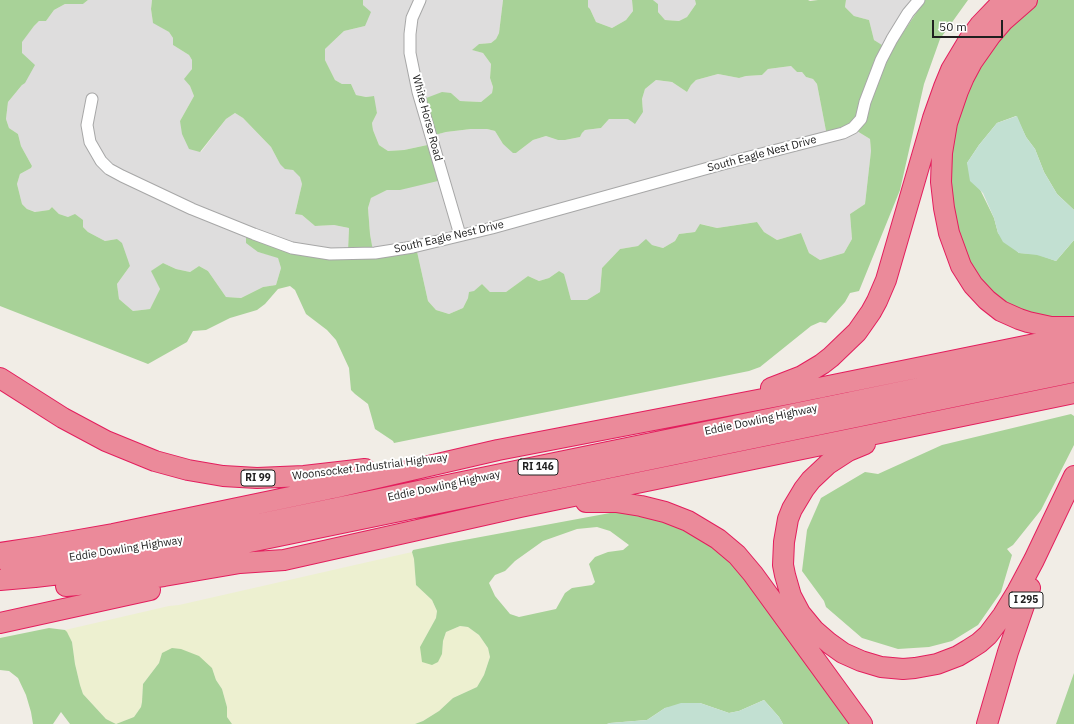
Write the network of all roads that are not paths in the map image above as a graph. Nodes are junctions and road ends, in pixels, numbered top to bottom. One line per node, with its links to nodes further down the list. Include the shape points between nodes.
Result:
1 (420, 0): 6 (street, White Horse Road, via 412,18 410,53 418,92)
2 (919, 0): 6 (street, South Eagle Nest Drive, via 908,13 881,60 861,119 848,131)
3 (1004, 0): 13 (highway, via 976,30 951,70 933,118 886,280 877,301 857,332 827,361 792,380 762,392)
4 (1027, 0): 7 (highway, via 1002,21 987,39 958,91 947,123 942,153 941,182 944,208 949,233 961,266 973,285 987,300 1001,311 1028,322)
5 (92, 99): 6 (street, South Eagle Nest Drive, via 87,125 90,142 109,169 192,209 254,234 292,248 330,254 375,253 413,247)
6 (460, 235)
7 (1074, 327)
8 (1074, 336): 13 (highway)
9 (1074, 356): 20 (highway, Eddie Dowling Highway / RI 146, via 171,542 104,554)
10 (1074, 372): 21 (highway, Eddie Dowling Highway / RI 146, via 172,558 89,571)
11 (0, 378): 15 (highway, Woonsocket Industrial Highway / RI 99, via 63,418 106,441 155,461 207,474 239,478 304,476 396,466)
12 (1074, 393): 14 (highway)
13 (659, 420): 15 (highway)
14 (945, 420): 16 (highway, via 871,442 837,457 811,480 792,509 785,531 783,553 785,575 791,596 800,614 814,630 828,643 861,662 903,669 926,667 948,661 978,643 996,626 1010,604); 17 (highway)
15 (498, 450): 18 (highway, via 338,487 74,541)
16 (1074, 477): 25 (highway, I 295, via 1028,593)
17 (520, 507): 19 (highway); 24 (highway, via 592,502 628,504 677,516 709,533 737,555 753,574)
18 (0, 553)
19 (284, 560): 22 (highway, via 240,563 107,583); 23 (highway)
20 (0, 565)
21 (0, 580)
22 (0, 589)
23 (0, 623)
24 (862, 724)
25 (986, 724)

